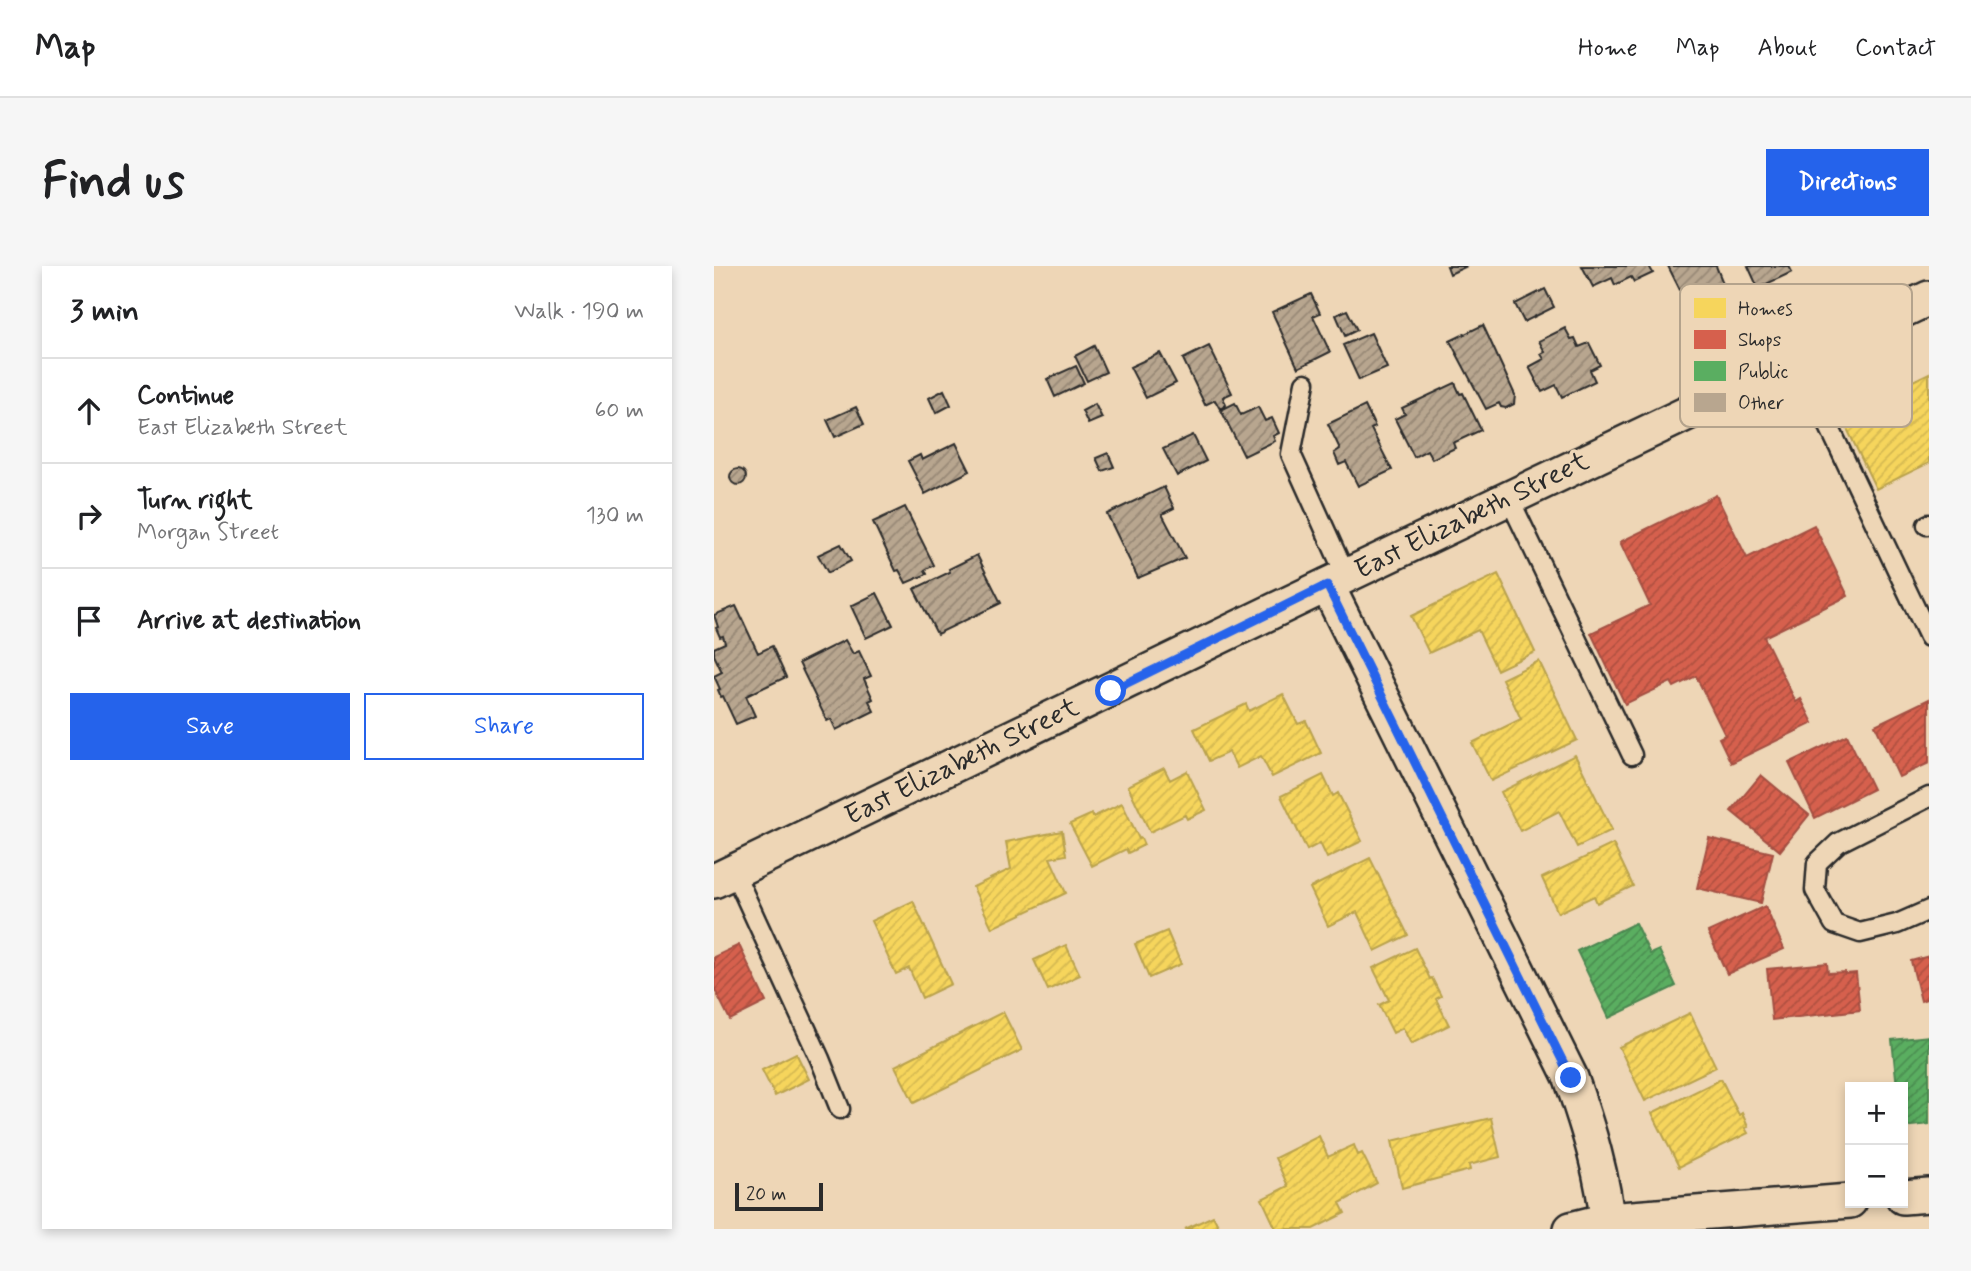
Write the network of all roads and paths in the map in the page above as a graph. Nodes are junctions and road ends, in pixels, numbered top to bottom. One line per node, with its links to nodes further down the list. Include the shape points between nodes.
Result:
1 (1929, 298): 2 (street, East Elizabeth Street)
2 (1912, 306)
3 (1304, 383): 7 (lane, via 1291,454)
4 (1680, 417): 6 (street, East Elizabeth Street)
5 (1829, 427): 8 (lane)
6 (1509, 498): 7 (street, East Elizabeth Street); 9 (lane)
7 (1337, 581): 11 (street, East Elizabeth Street); 17 (street, via 1571,1078 1595,1155)
8 (1929, 637)
9 (1632, 755)
10 (1929, 797): 12 (lane, via 1838,843 1817,863 1815,890 1834,923 1860,933)
11 (724, 877): 13 (lane, via 820,1059)
12 (1929, 910)
13 (840, 1109)
14 (1929, 1195): 15 (street)
15 (1908, 1197)
16 (1845, 1201): 17 (street)
17 (1608, 1224): 18 (street)
18 (1571, 1229)

